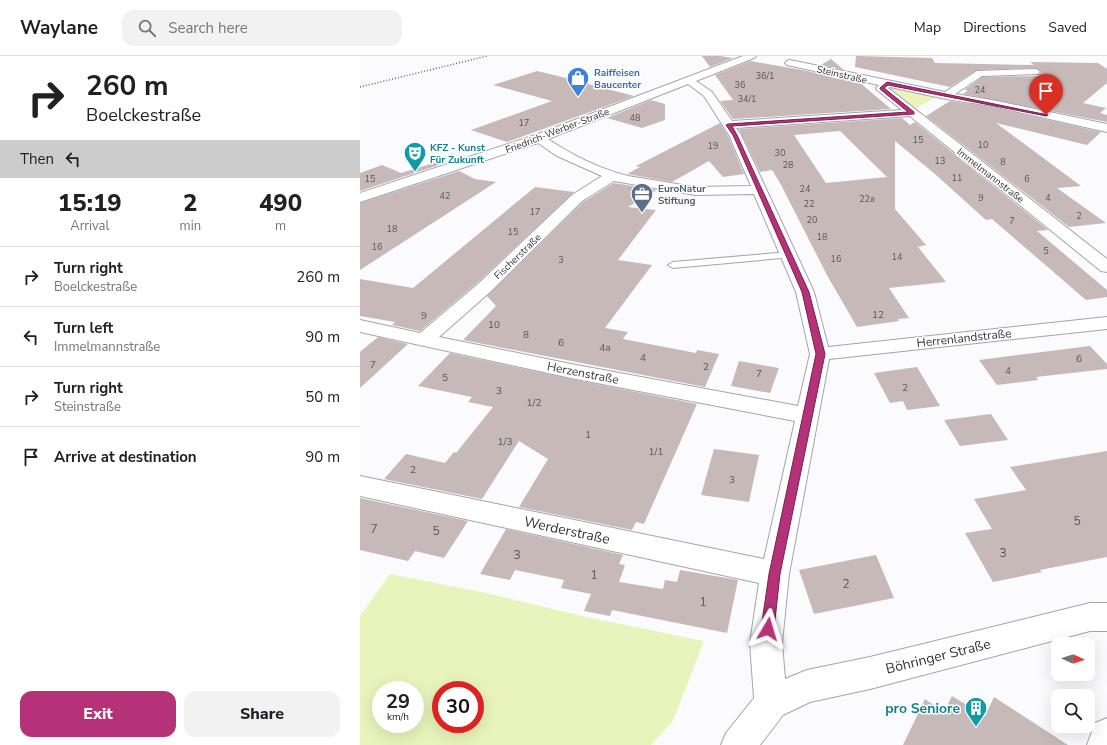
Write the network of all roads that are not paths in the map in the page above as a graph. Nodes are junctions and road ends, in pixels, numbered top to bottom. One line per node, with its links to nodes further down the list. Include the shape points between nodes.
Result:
1 (752, 56): 8 (street, Friedrich-Werber-Straße)
2 (821, 59): 4 (street, Steinstraße)
3 (790, 64): 4 (street, Steinstraße)
4 (808, 66): 9 (street, Steinstraße)
5 (1035, 72): 7 (street)
6 (960, 73): 7 (street)
7 (980, 73): 10 (street)
8 (689, 80): 12 (street, via 708,94); 14 (street, Friedrich-Werber-Straße)
9 (887, 84): 10 (street, Steinstraße); 11 (street, Immelmannstraße, via 881,88)
10 (946, 96): 13 (street, Steinstraße, via 992,103)
11 (912, 113): 12 (street); 20 (street, Immelmannstraße)
12 (728, 125): 16 (street)
13 (1107, 128)
14 (539, 138): 15 (street, via 561,153); 17 (street, Friedrich-Werber-Straße)
15 (612, 176): 16 (street, via 695,191); 23 (street, Fischerstraße, via 577,198 484,288)
16 (760, 190): 18 (street)
17 (360, 198)
18 (789, 255): 19 (lane); 24 (street, via 805,292)
19 (673, 265)
20 (1107, 267)
21 (1107, 323): 24 (street, Herrenlandstraße)
22 (360, 326): 23 (street, Herzenstraße)
23 (424, 340): 25 (street, Herzenstraße, via 571,371)
24 (820, 354): 25 (street)
25 (807, 415): 27 (street)
26 (360, 486): 27 (street, Werderstraße)
27 (774, 574): 29 (street, via 766,643)
28 (1107, 617): 29 (street, Böhringer Straße, via 1090,616 870,673 807,686)
29 (771, 703): 31 (street)
30 (1107, 735): 32 (street)
31 (738, 745)
32 (1104, 745)

